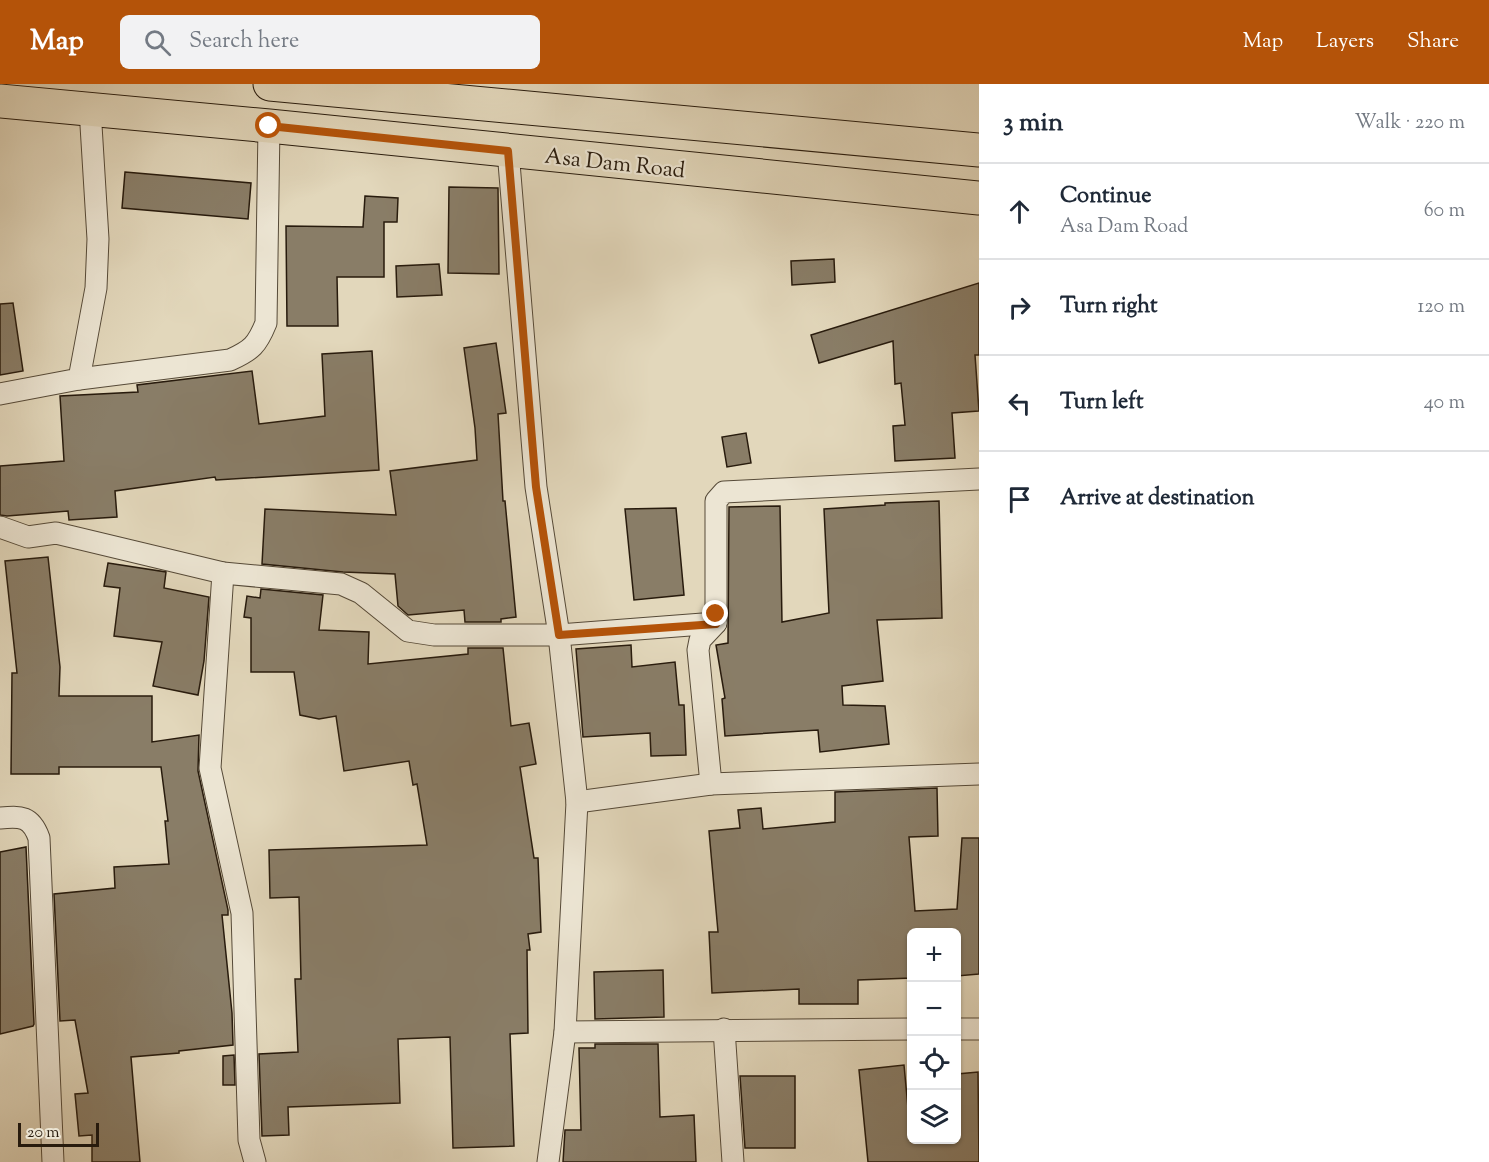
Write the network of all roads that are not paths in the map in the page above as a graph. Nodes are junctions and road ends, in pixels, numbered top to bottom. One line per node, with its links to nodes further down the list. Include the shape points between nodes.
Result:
1 (270, 84): 5 (main road, Asa Dam Road)
2 (0, 101): 3 (main road, Asa Dam Road)
3 (90, 109): 4 (main road, Asa Dam Road); 8 (street, via 97,268)
4 (269, 126): 6 (main road, Asa Dam Road); 8 (street, via 267,323 259,341 230,360)
5 (979, 150)
6 (508, 151): 7 (main road, Asa Dam Road); 14 (street, via 536,487)
7 (979, 198)
8 (79, 379): 9 (street)
9 (0, 394)
10 (979, 479): 13 (street, via 724,492 716,501)
11 (0, 527): 12 (street, via 28,537 56,533)
12 (223, 573): 14 (street, via 341,584 361,593 408,631 434,635); 25 (street, via 210,768 242,913 249,1140)
13 (716, 624): 14 (street); 16 (street, via 700,640 698,650)
14 (559, 635): 17 (street)
15 (979, 774): 16 (street)
16 (711, 784): 17 (street)
17 (577, 802): 23 (street)
18 (0, 818): 24 (street, via 26,819 35,826 39,838)
19 (724, 1029): 20 (street); 23 (street); 27 (street)
20 (907, 1029)
21 (961, 1029): 22 (street)
22 (979, 1029)
23 (565, 1032): 26 (street)
24 (53, 1162)
25 (255, 1162)
26 (548, 1162)
27 (733, 1162)

